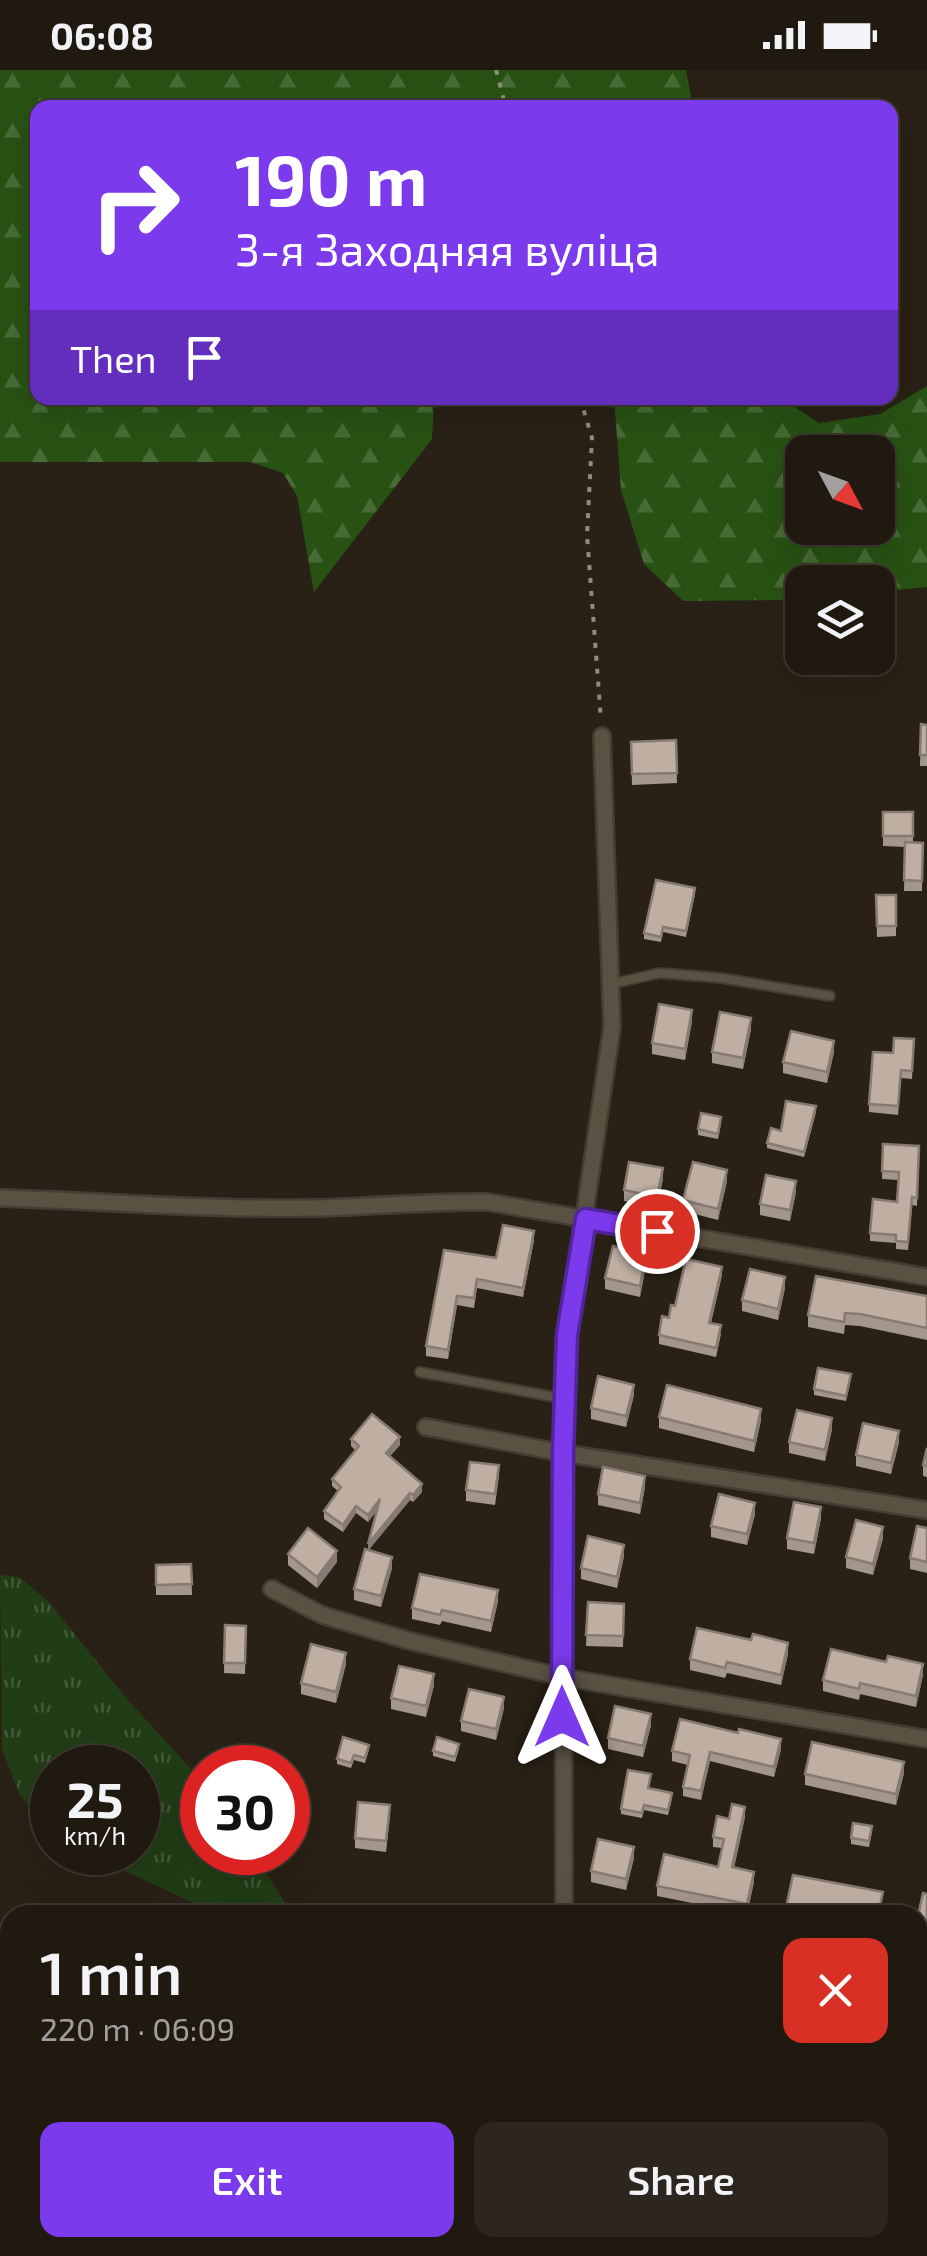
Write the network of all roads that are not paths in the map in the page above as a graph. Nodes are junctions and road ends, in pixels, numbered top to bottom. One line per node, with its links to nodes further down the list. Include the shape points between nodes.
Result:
1 (602, 736): 2 (street)
2 (612, 984): 3 (lane, via 660,974); 5 (street)
3 (830, 996)
4 (0, 1198): 5 (street, via 314,1208 487,1202)
5 (586, 1219): 6 (street); 8 (street, via 567,1335)
6 (927, 1277)
7 (420, 1372): 8 (lane)
8 (565, 1399): 10 (street)
9 (426, 1427): 10 (street)
10 (563, 1453): 11 (street); 13 (street)
11 (927, 1510)
12 (272, 1589): 13 (street, via 322,1615)
13 (562, 1677): 14 (street); 15 (street)
14 (927, 1739)
15 (564, 1905)

